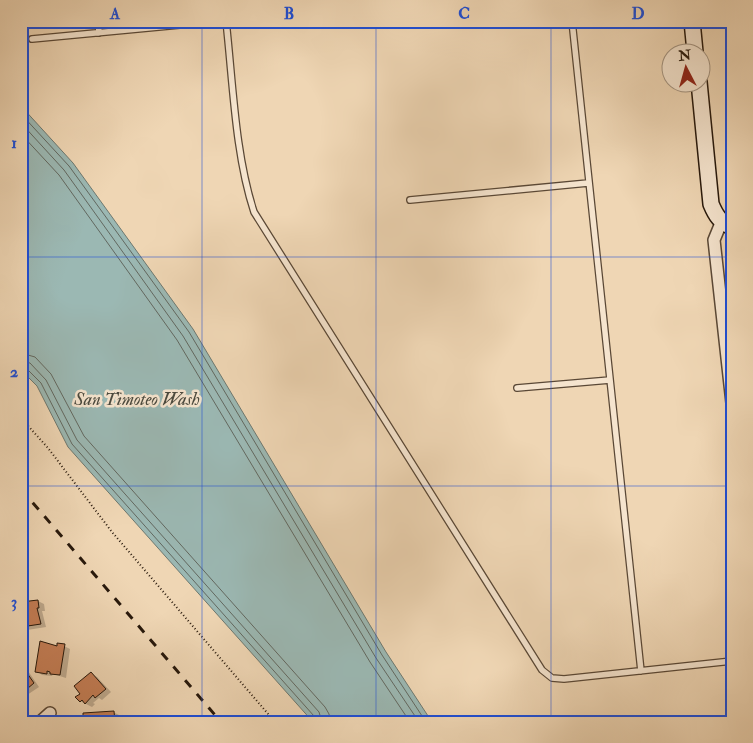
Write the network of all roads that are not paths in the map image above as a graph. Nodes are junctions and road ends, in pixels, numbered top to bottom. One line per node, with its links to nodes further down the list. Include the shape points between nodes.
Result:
1 (98, 21): 6 (lane)
2 (222, 21): 6 (lane)
3 (226, 21): 17 (lane, via 241,157 254,212 542,670 552,678 564,679)
4 (572, 21): 10 (lane)
5 (692, 21): 8 (main road)
6 (99, 33): 7 (lane)
7 (32, 39)
8 (694, 42)
9 (700, 92): 12 (main road, via 711,204)
10 (588, 182): 11 (lane); 13 (lane)
11 (410, 200)
12 (727, 225): 15 (street, via 714,240)
13 (610, 380): 14 (lane); 17 (lane)
14 (517, 388)
15 (732, 403)
16 (732, 661): 17 (lane)
17 (642, 671)
18 (50, 713): 19 (street)
19 (40, 722)

